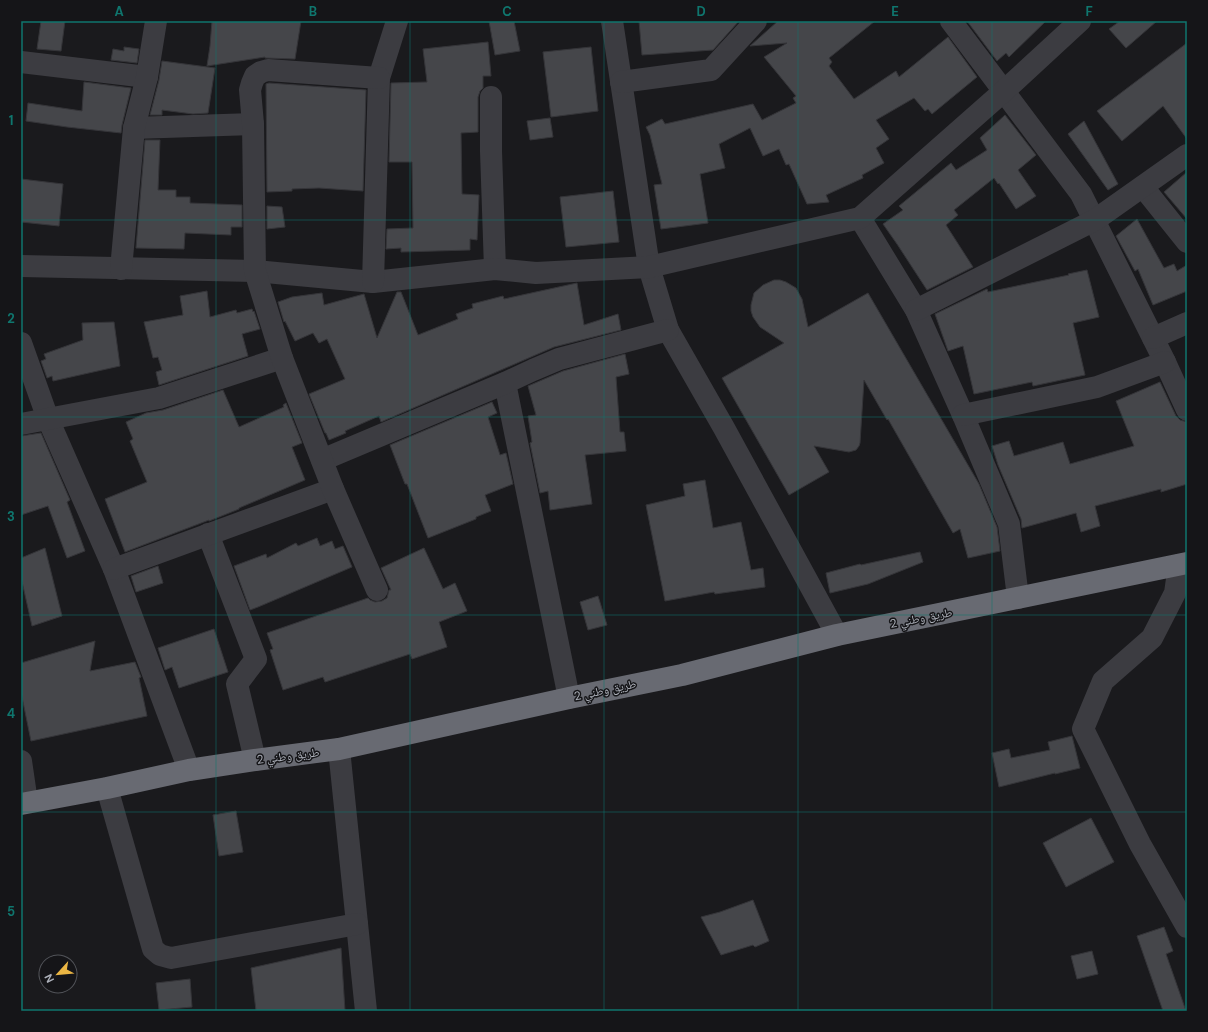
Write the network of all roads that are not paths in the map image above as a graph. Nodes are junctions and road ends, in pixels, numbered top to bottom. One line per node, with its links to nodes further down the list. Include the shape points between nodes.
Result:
1 (156, 21): 8 (street)
2 (397, 21): 9 (street)
3 (612, 21): 10 (street)
4 (951, 21): 11 (street)
5 (1080, 21): 11 (street)
6 (750, 24): 10 (street, via 711,70)
7 (21, 62): 8 (street)
8 (147, 77): 14 (street)
9 (379, 78): 13 (street, via 268,70 261,72 255,76 250,90); 25 (street)
10 (621, 82): 21 (street)
11 (1004, 91): 17 (street); 18 (street, via 1081,194)
12 (491, 97): 23 (street)
13 (253, 124): 14 (street); 24 (street)
14 (134, 128): 22 (street)
15 (1187, 155): 16 (street)
16 (1143, 187): 18 (street); 19 (street)
17 (860, 218): 21 (street); 26 (street)
18 (1095, 220): 26 (street); 29 (street)
19 (1187, 242)
20 (21, 266): 22 (street)
21 (649, 267): 23 (street, via 536,273); 28 (street)
22 (121, 269): 24 (street)
23 (495, 269): 25 (street)
24 (255, 271): 25 (street); 31 (street)
25 (373, 282)
26 (916, 310): 35 (street)
27 (1187, 323): 29 (street)
28 (668, 330): 33 (street, via 559,359); 45 (street)
29 (1153, 338): 32 (street)
30 (21, 343): 36 (street)
31 (282, 358): 36 (street, via 159,398); 38 (street)
32 (1165, 362): 34 (street); 35 (street, via 1097,387)
33 (506, 383): 38 (street); 46 (street)
34 (1187, 410)
35 (963, 415): 44 (street, via 1009,524)
36 (48, 419): 37 (street); 42 (street)
37 (21, 424)
38 (322, 460): 39 (street)
39 (333, 488): 40 (street); 43 (street)
40 (208, 534): 42 (street); 48 (street, via 256,659 237,684)
41 (1183, 564): 44 (highway, طريق وطني 2); 54 (street, via 1175,593 1152,638 1103,681 1083,729 1140,844)
42 (114, 569): 50 (street)
43 (377, 590)
44 (1018, 598): 45 (highway, طريق وطني 2)
45 (837, 635): 46 (highway, طريق وطني 2, via 682,674)
46 (569, 698): 47 (highway, طريق وطني 2)
47 (339, 749): 48 (highway, طريق وطني 2); 53 (street)
48 (255, 760): 50 (highway, طريق وطني 2)
49 (21, 761): 52 (street)
50 (190, 770): 51 (highway, طريق وطني 2)
51 (107, 788): 52 (highway, طريق وطني 2); 53 (street, via 153,949 160,955 171,958)
52 (24, 803)
53 (357, 924): 55 (street)
54 (1187, 927)
55 (366, 1011)

